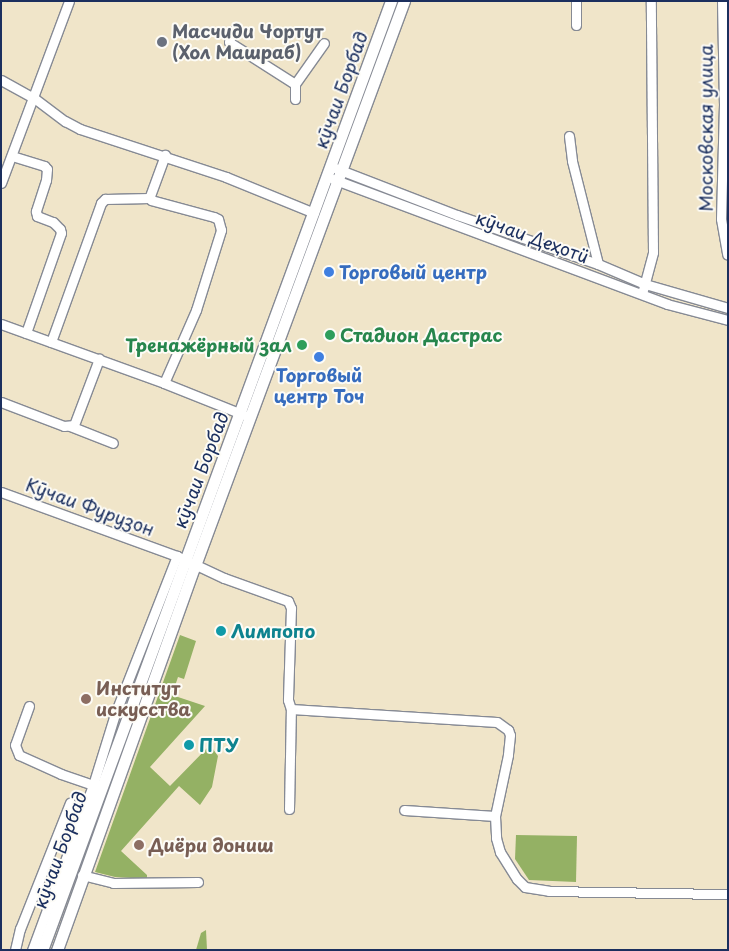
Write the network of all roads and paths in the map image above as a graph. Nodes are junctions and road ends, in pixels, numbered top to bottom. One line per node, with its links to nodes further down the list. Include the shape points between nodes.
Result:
1 (69, 1): 13 (street)
2 (391, 1): 19 (main road, кӯчаи Борбад)
3 (404, 1): 19 (main road, кӯчаи Борбад)
4 (576, 1): 8 (street)
5 (651, 1): 26 (street, via 653,252)
6 (722, 1): 7 (street, Московская улица)
7 (725, 20): 15 (street, Московская улица)
8 (576, 25)
9 (232, 31): 12 (street, via 229,42)
10 (324, 43): 12 (street)
11 (1, 80): 13 (street)
12 (295, 84): 14 (street)
13 (34, 98): 17 (street, via 80,129); 18 (street)
14 (294, 99)
15 (726, 104): 21 (street, Московская улица)
16 (569, 136): 25 (street, via 572,161)
17 (165, 155): 22 (street); 23 (street)
18 (12, 156): 20 (street); 31 (street, via 47,169 36,212 37,216 53,222 61,234)
19 (335, 174): 23 (main road, кӯчаи Борбад); 25 (street, кӯчаи Деҳотӣ); 27 (street, кӯчаи Деҳотӣ); 36 (main road, кӯчаи Борбад)
20 (1, 183)
21 (725, 186): 24 (street, Московская улица, via 721,218)
22 (150, 198): 32 (street, via 106,198 101,203); 34 (street, via 160,204 214,217 218,219 220,230 196,310)
23 (314, 213): 36 (main road, кӯчаи Борбад)
24 (727, 254)
25 (598, 264): 26 (street, кӯчаи Деҳотӣ)
26 (645, 284): 27 (street); 28 (street, кӯчаи Деҳотӣ)
27 (641, 294): 29 (street, кӯчаи Деҳотӣ)
28 (728, 308)
29 (728, 320)
30 (1, 324): 31 (street)
31 (26, 333): 32 (street)
32 (51, 342): 33 (street)
33 (99, 359): 34 (street); 37 (street, via 75,421)
34 (164, 383): 36 (street)
35 (1, 402): 37 (street)
36 (246, 416): 40 (main road, кӯчаи Борбад)
37 (70, 426): 38 (street)
38 (113, 444)
39 (1, 492): 40 (street, Кӯчаи Фурузон)
40 (186, 561): 42 (street, Кӯчаи Фурузон, via 288,600 291,608 288,700); 43 (main road, кӯчаи Борбад); 48 (main road, кӯчаи Борбад)
41 (29, 706): 43 (street, via 15,745 19,755)
42 (291, 709): 45 (street); 47 (street, via 497,722 508,730 510,736)
43 (97, 787): 52 (street); 53 (main road, кӯчаи Борбад)
44 (70, 803): 51 (street, via 20,929)
45 (289, 809)
46 (404, 810): 47 (street)
47 (496, 816): 50 (street, via 500,852 525,887 549,891)
48 (82, 875): 49 (street, via 113,883); 54 (main road, кӯчаи Борбад)
49 (198, 882)
50 (728, 894)
51 (15, 950)
52 (32, 950)
53 (42, 950)
54 (57, 950)

